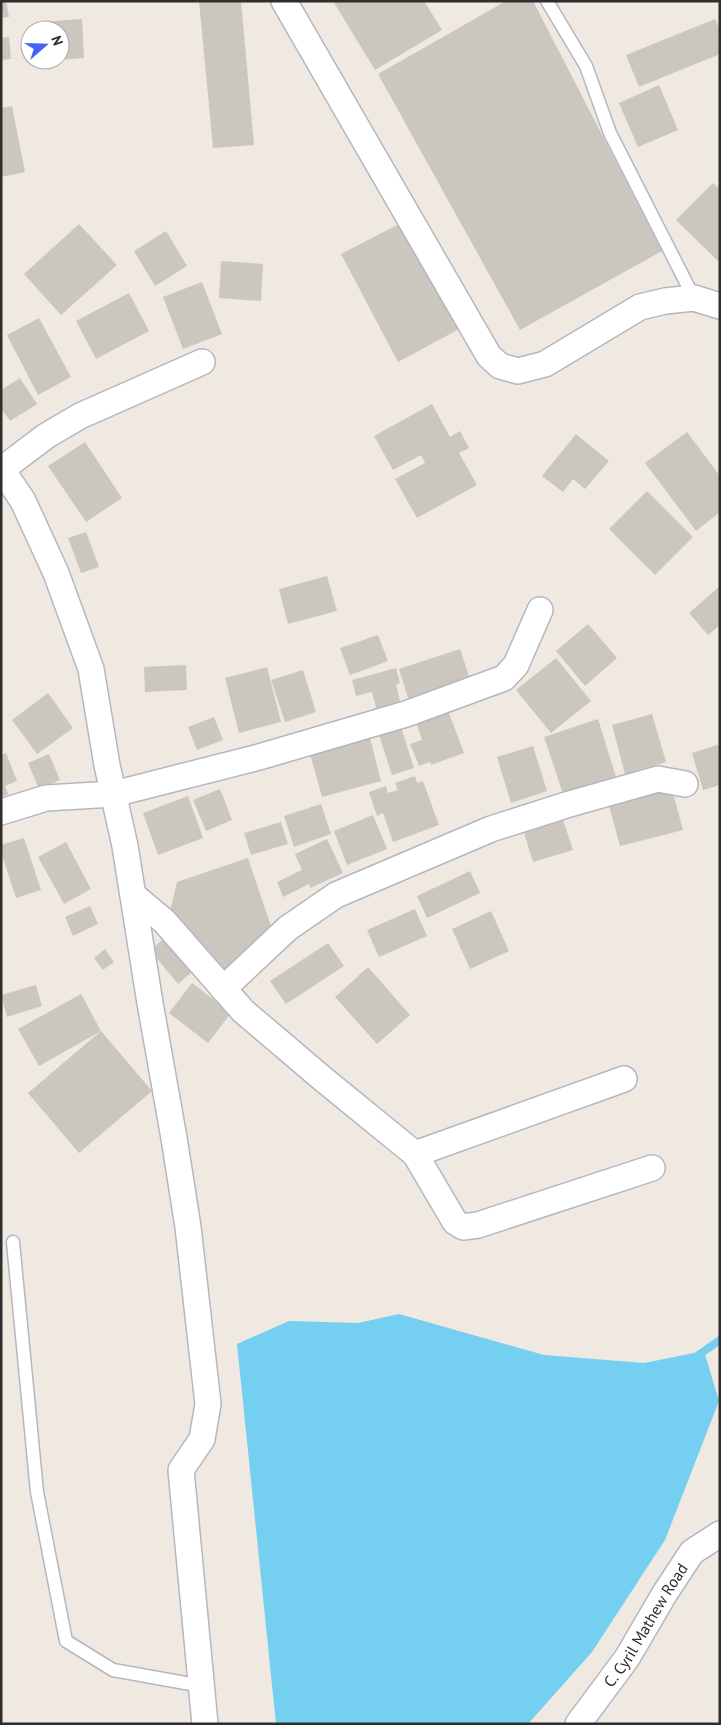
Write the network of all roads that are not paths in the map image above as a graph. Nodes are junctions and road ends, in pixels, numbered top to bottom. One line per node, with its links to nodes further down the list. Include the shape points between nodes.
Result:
1 (284, 1): 3 (street, via 489,356 500,366 518,371 546,364 640,307 665,300)
2 (547, 1): 3 (lane, via 586,66 610,133)
3 (694, 298): 4 (street)
4 (720, 306)
5 (202, 362): 6 (street, via 80,416 46,436)
6 (2, 469): 9 (street, via 23,501 56,573 91,669)
7 (540, 610): 9 (street, via 516,665 504,678 406,714 259,757)
8 (685, 784): 12 (street, via 658,779 491,829 336,896 288,928)
9 (114, 794): 10 (street, via 46,798); 11 (street)
10 (1, 812)
11 (134, 895): 12 (street, via 164,921); 18 (street, via 188,1227 208,1404 202,1439 181,1470)
12 (223, 989): 14 (street, via 279,1042)
13 (624, 1079): 14 (street)
14 (415, 1154): 15 (street, via 454,1222 463,1227 478,1225)
15 (652, 1168)
16 (13, 1242): 18 (lane, via 36,1492 66,1641 113,1670)
17 (720, 1534): 19 (street, C. Cyril Mathew Road, via 692,1552)
18 (202, 1686): 20 (street)
19 (582, 1722)
20 (205, 1724)

